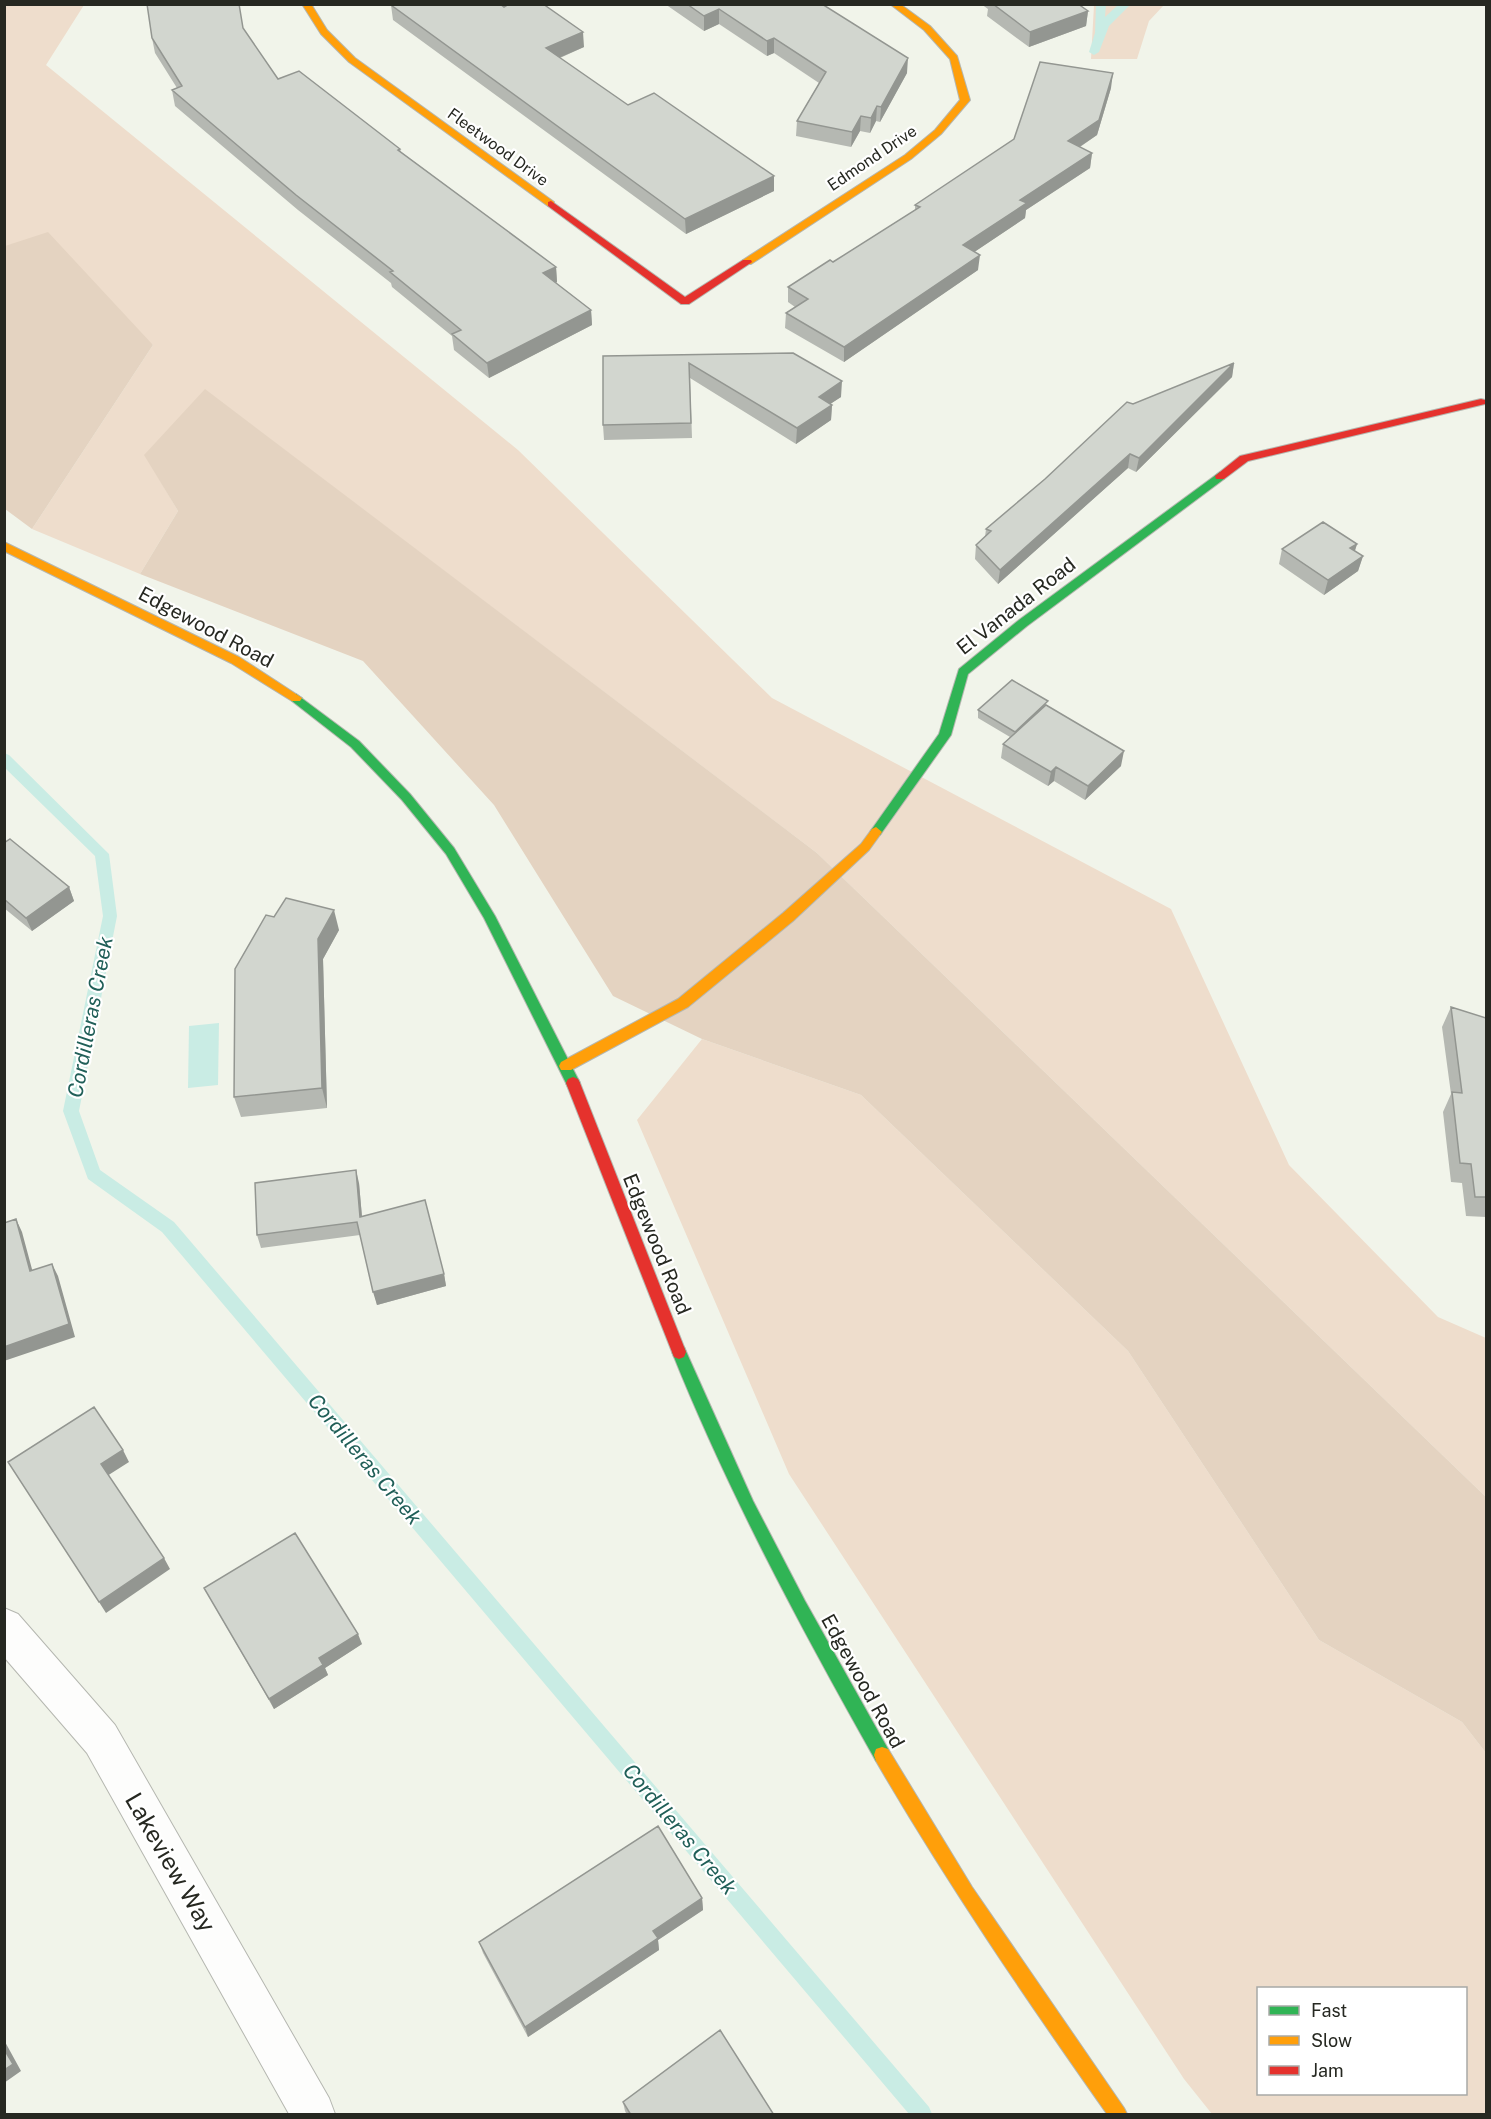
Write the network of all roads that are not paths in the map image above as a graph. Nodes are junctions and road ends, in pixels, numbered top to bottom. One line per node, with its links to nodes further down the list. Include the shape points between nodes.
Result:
1 (306, 4): 3 (street, Fleetwood Drive, via 324,32 352,60)
2 (894, 4): 3 (street, Edmond Drive, via 927,28 954,58 966,99 938,132 908,157)
3 (685, 302)
4 (1481, 402): 6 (street, El Vanada Road, via 1244,458 963,672 945,735 871,838 788,917 683,1003)
5 (4, 546): 6 (street, Edgewood Road, via 235,660 298,699 356,744 450,851 489,916)
6 (566, 1066): 9 (street, Edgewood Road, via 707,1425 770,1551 917,1816 1017,1972)
7 (4, 1627): 8 (street, Lakeview Way, via 101,1739)
8 (313, 2115)
9 (1118, 2115)

